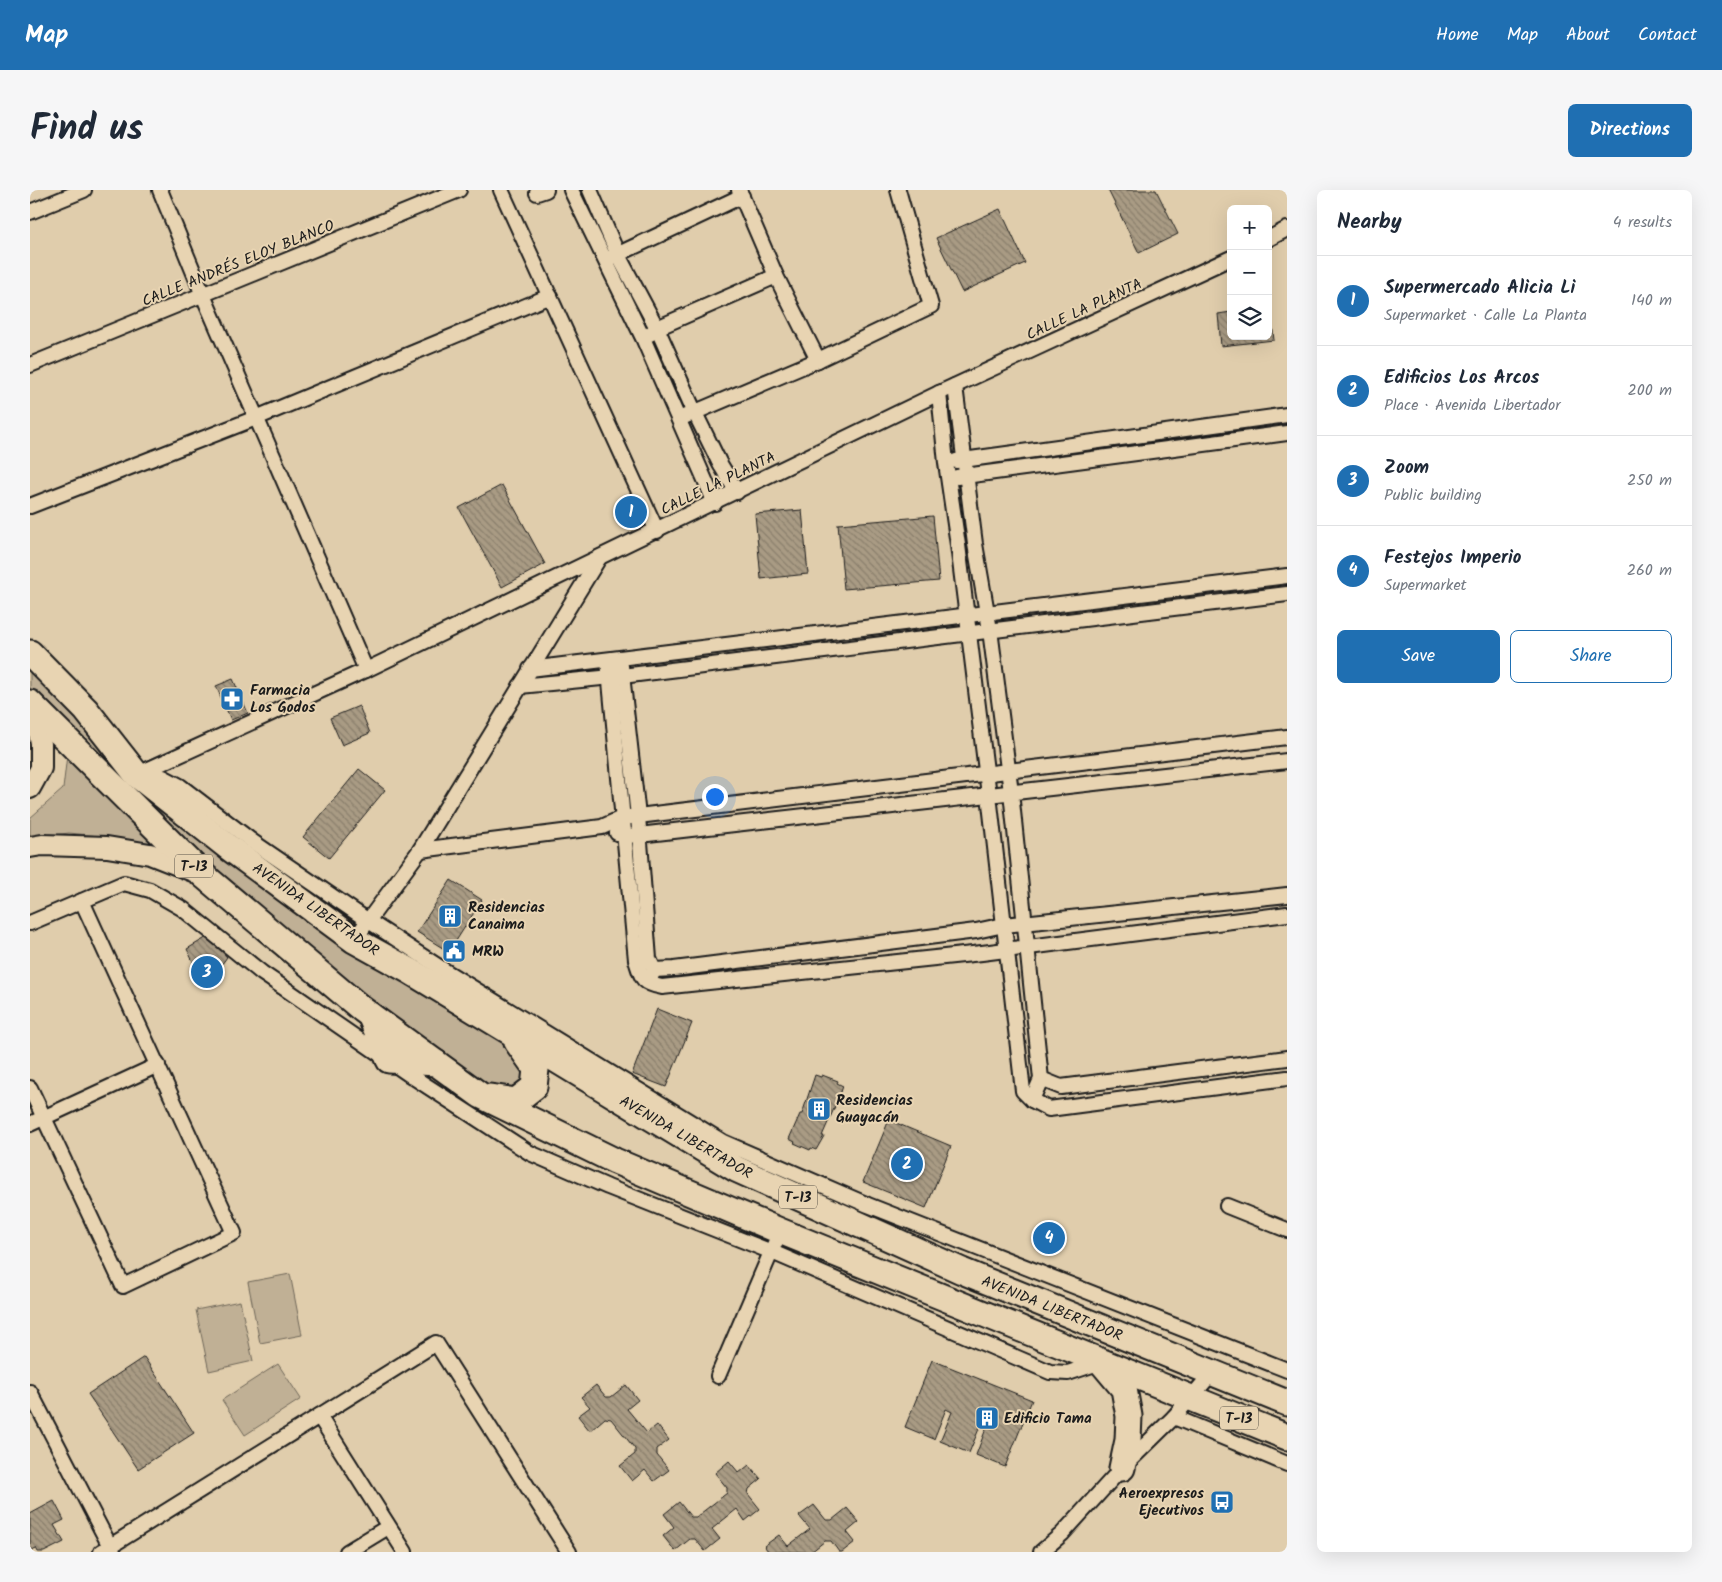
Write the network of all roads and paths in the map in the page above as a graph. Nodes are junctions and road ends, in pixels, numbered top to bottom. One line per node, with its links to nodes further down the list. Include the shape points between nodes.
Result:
1 (84, 190): 9 (street)
2 (160, 190): 16 (street)
3 (459, 190): 16 (street, CALLE ANDRÉS ELOY BLANCO)
4 (501, 190): 17 (street)
5 (571, 190): 13 (street)
6 (590, 190): 12 (street)
7 (898, 190): 20 (street, via 931,306)
8 (740, 193): 12 (street); 15 (street)
9 (30, 212)
10 (1287, 229): 11 (street)
11 (1272, 237)
12 (618, 255): 13 (street); 18 (street)
13 (604, 260): 19 (street)
14 (1227, 260): 22 (street, CALLE LA PLANTA)
15 (776, 276): 18 (street); 20 (street)
16 (203, 295): 21 (street, CALLE ANDRÉS ELOY BLANCO); 26 (street)
17 (550, 296): 26 (street); 36 (street)
18 (657, 328): 19 (street); 24 (street)
19 (643, 338): 27 (street)
20 (818, 360): 24 (street)
21 (30, 366)
22 (956, 386): 23 (street, CALLE LA PLANTA); 29 (street)
23 (939, 393): 30 (street); 33 (street, CALLE LA PLANTA)
24 (695, 413): 27 (street); 33 (street)
25 (1287, 415): 29 (street)
26 (256, 418): 35 (street); 48 (street)
27 (679, 419): 34 (street)
28 (1287, 433): 31 (street)
29 (964, 459): 30 (street); 31 (street)
30 (946, 463): 32 (street)
31 (966, 476): 32 (street); 40 (street)
32 (949, 479): 41 (street)
33 (737, 492): 34 (street, CALLE LA PLANTA)
34 (715, 503): 36 (street, CALLE LA PLANTA)
35 (30, 506)
36 (657, 531): 37 (street, CALLE LA PLANTA)
37 (600, 557): 47 (street); 48 (street, CALLE LA PLANTA)
38 (1287, 576): 40 (street)
39 (1287, 594): 42 (street)
40 (986, 614): 41 (street); 42 (street)
41 (967, 616): 43 (street); 46 (street)
42 (990, 630): 43 (street); 55 (street)
43 (968, 632): 49 (street); 56 (street)
44 (30, 639): 52 (street, AVENIDA LIBERTADOR)
45 (30, 653): 52 (highway, AVENIDA LIBERTADOR / T-13)
46 (614, 659): 47 (street); 49 (street)
47 (530, 669): 50 (street)
48 (366, 670): 57 (street, CALLE LA PLANTA)
49 (616, 676): 50 (street); 61 (street); 62 (street)
50 (520, 686): 66 (street)
51 (32, 706): 58 (street, via 41,744 41,768); 67 (highway, AVENIDA LIBERTADOR / T-13)
52 (86, 710): 57 (highway, AVENIDA LIBERTADOR / T-13)
53 (1287, 737): 55 (street)
54 (1287, 761): 59 (street)
55 (1008, 771): 56 (street); 59 (street)
56 (986, 772): 60 (street); 61 (street)
57 (137, 775): 74 (highway, AVENIDA LIBERTADOR / T-13, via 228,847)
58 (30, 788)
59 (1011, 792): 60 (street); 71 (street)
60 (989, 795): 64 (street); 73 (street)
61 (638, 816): 62 (street); 64 (street)
62 (622, 818): 63 (street); 64 (street)
63 (602, 827): 64 (street); 66 (street)
64 (632, 835): 79 (street, via 649,959); 82 (street, via 636,960)
65 (30, 847): 67 (street, via 107,847 150,854)
66 (420, 850): 74 (street)
67 (203, 875): 83 (highway, AVENIDA LIBERTADOR / T-13)
68 (1287, 895): 71 (street)
69 (82, 901): 72 (street, AVENIDA LIBERTADOR); 86 (street, AVENIDA LIBERTADOR, via 124,883 150,890 183,909 262,973); 88 (street)
70 (1287, 914): 76 (street)
71 (1026, 923): 73 (street); 76 (street)
72 (30, 924)
73 (1004, 925): 75 (street); 77 (street)
74 (360, 930): 80 (highway, AVENIDA LIBERTADOR / T-13); 81 (street, AVENIDA LIBERTADOR)
75 (855, 946): 78 (street); 79 (street)
76 (1028, 947): 77 (street); 90 (street)
77 (1006, 950): 78 (street); 93 (street, via 1023,1090)
78 (860, 967): 82 (street, via 662,987)
79 (654, 970): 82 (street)
80 (410, 971): 81 (highway, T-13); 84 (highway, AVENIDA LIBERTADOR / T-13)
81 (450, 974): 100 (street, AVENIDA LIBERTADOR, via 724,1142 868,1205)
82 (647, 984)
83 (370, 1015): 86 (highway); 87 (highway, AVENIDA LIBERTADOR / T-13)
84 (512, 1034): 92 (highway, T-13, via 536,1069 534,1088 516,1101); 101 (highway, AVENIDA LIBERTADOR / T-13, via 736,1169 962,1271)
85 (1287, 1058): 90 (street, via 1061,1087)
86 (389, 1060): 87 (highway); 98 (street, AVENIDA LIBERTADOR, via 530,1153 608,1187)
87 (436, 1063): 92 (highway, AVENIDA LIBERTADOR / T-13)
88 (158, 1065): 94 (street); 94 (street, via 234,1233 123,1286)
89 (1287, 1078): 93 (street, via 1049,1109)
90 (1041, 1079): 93 (street)
91 (30, 1088): 94 (street)
92 (480, 1096): 98 (highway, AVENIDA LIBERTADOR / T-13)
93 (1032, 1100)
94 (44, 1117): 95 (street)
95 (30, 1124)
96 (1227, 1206): 97 (street)
97 (1287, 1230)
98 (776, 1241): 99 (highway, AVENIDA LIBERTADOR / T-13); 102 (street)
99 (1102, 1362): 104 (highway, AVENIDA LIBERTADOR / T-13); 110 (highway, via 1124,1390 1128,1407 1128,1440)
100 (1287, 1370)
101 (1212, 1372): 104 (street); 105 (highway, AVENIDA LIBERTADOR / T-13)
102 (718, 1376)
103 (30, 1392): 112 (street)
104 (1190, 1398): 107 (street); 108 (highway, AVENIDA LIBERTADOR / T-13)
105 (1287, 1403)
106 (319, 1416): 111 (street); 112 (street); 115 (street, via 436,1343)
107 (1174, 1417): 109 (street); 110 (street)
108 (1287, 1437)
109 (1287, 1464)
110 (1122, 1468): 116 (street, via 1062,1534)
111 (388, 1527): 113 (street); 114 (street)
112 (108, 1550)
113 (347, 1552)
114 (405, 1552)
115 (569, 1552)
116 (1041, 1552)

